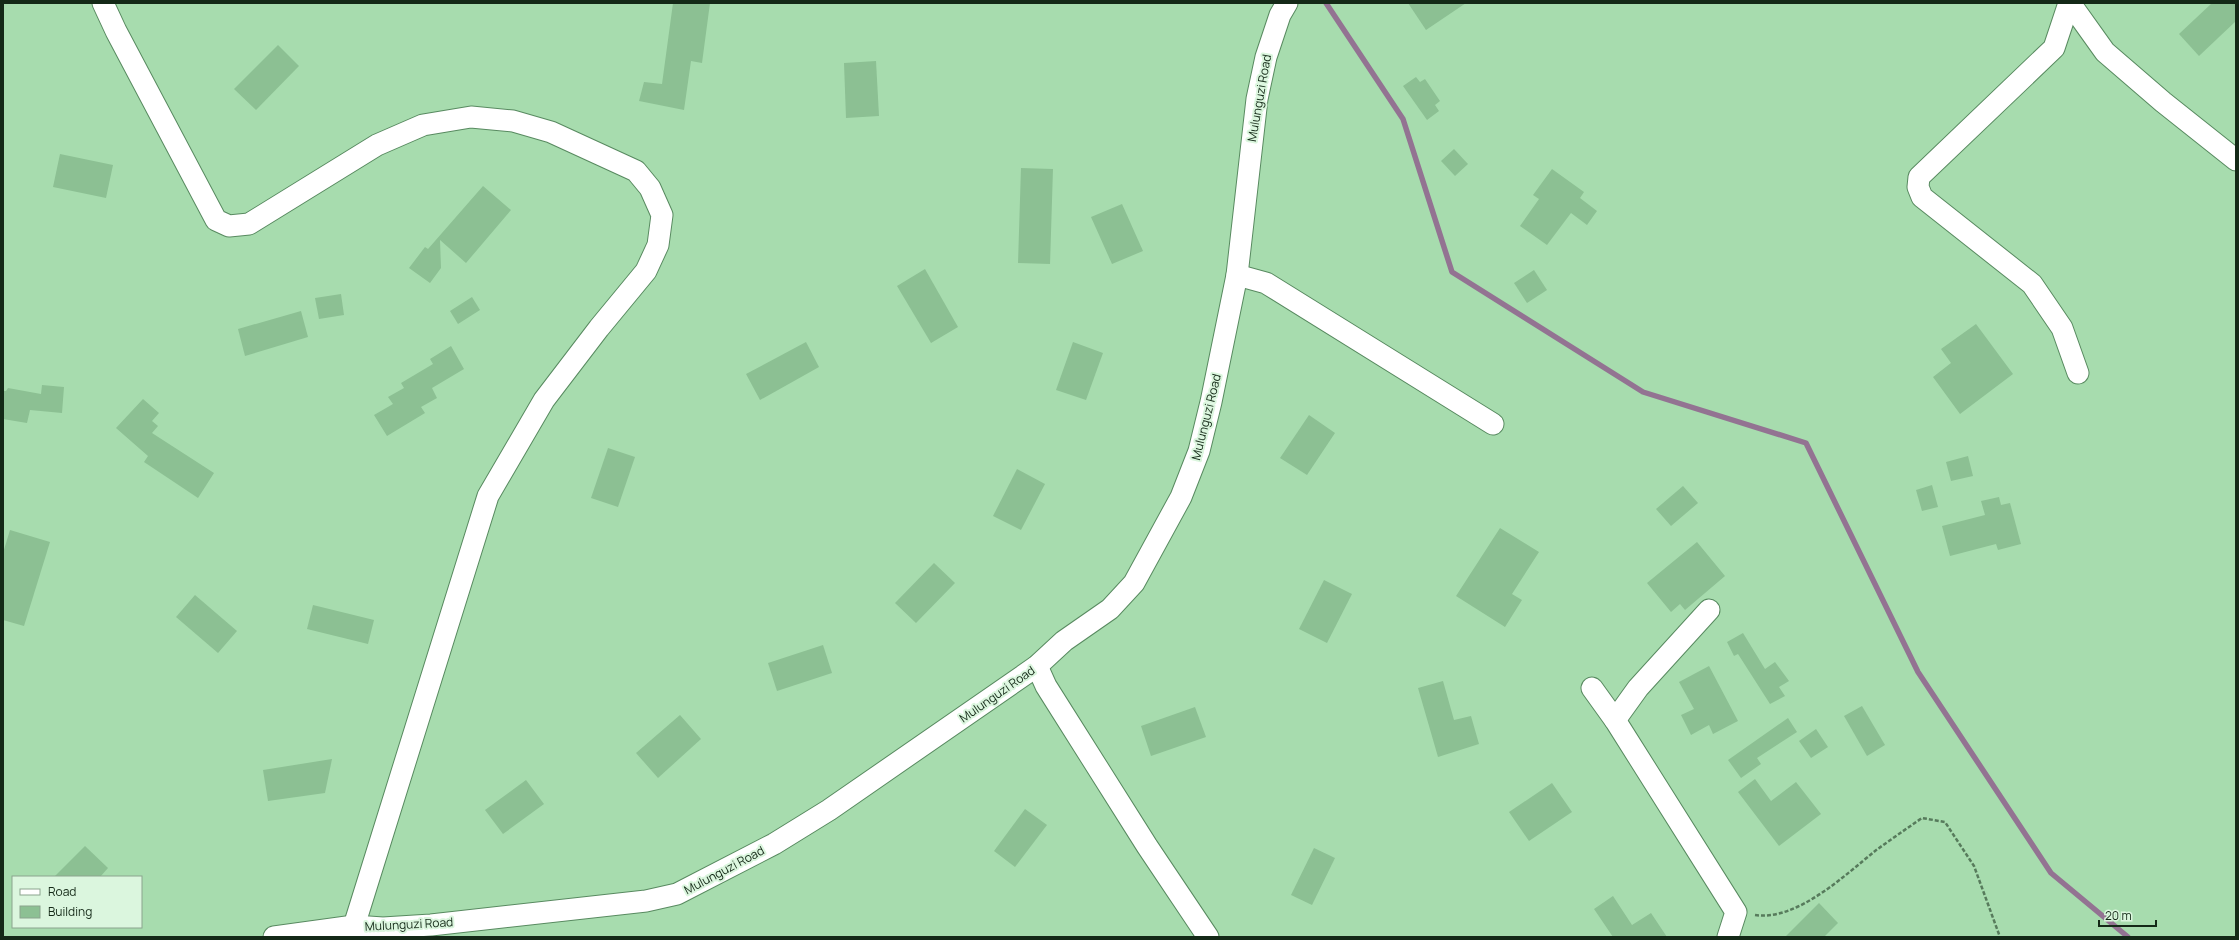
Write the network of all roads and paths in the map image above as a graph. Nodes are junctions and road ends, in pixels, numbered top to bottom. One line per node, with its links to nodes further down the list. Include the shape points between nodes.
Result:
1 (103, 3): 13 (street, via 216,220 229,226 248,224 377,145 423,125 471,117 513,121 551,132 636,171 650,188 662,215 658,245 646,271 544,400 488,496)
2 (1287, 3): 5 (street, Mulunguzi Road, via 1280,15 1266,57 1257,99)
3 (2069, 3): 4 (street, via 2105,52 2162,102); 6 (street, via 2054,48 1919,178 1918,187 1922,197 2032,284 2062,328)
4 (2236, 160)
5 (1237, 275): 7 (street, via 1266,283); 9 (street, Mulunguzi Road, via 1199,451 1181,497 1134,583 1110,608 1064,641)
6 (2078, 373)
7 (1493, 424)
8 (1709, 610): 11 (street, via 1638,688)
9 (1038, 666): 13 (street, Mulunguzi Road, via 829,810 774,844 677,894 646,901 431,925 383,928); 15 (street, via 1046,686)
10 (1592, 688): 11 (street)
11 (1615, 720): 12 (street)
12 (1736, 912): 16 (street); 17 (path, via 1763,916 1781,914 1832,887 1922,818 1945,822 1974,866)
13 (354, 926): 14 (street, Mulunguzi Road)
14 (274, 937)
15 (1208, 937)
16 (1728, 937)
17 (2000, 937)

